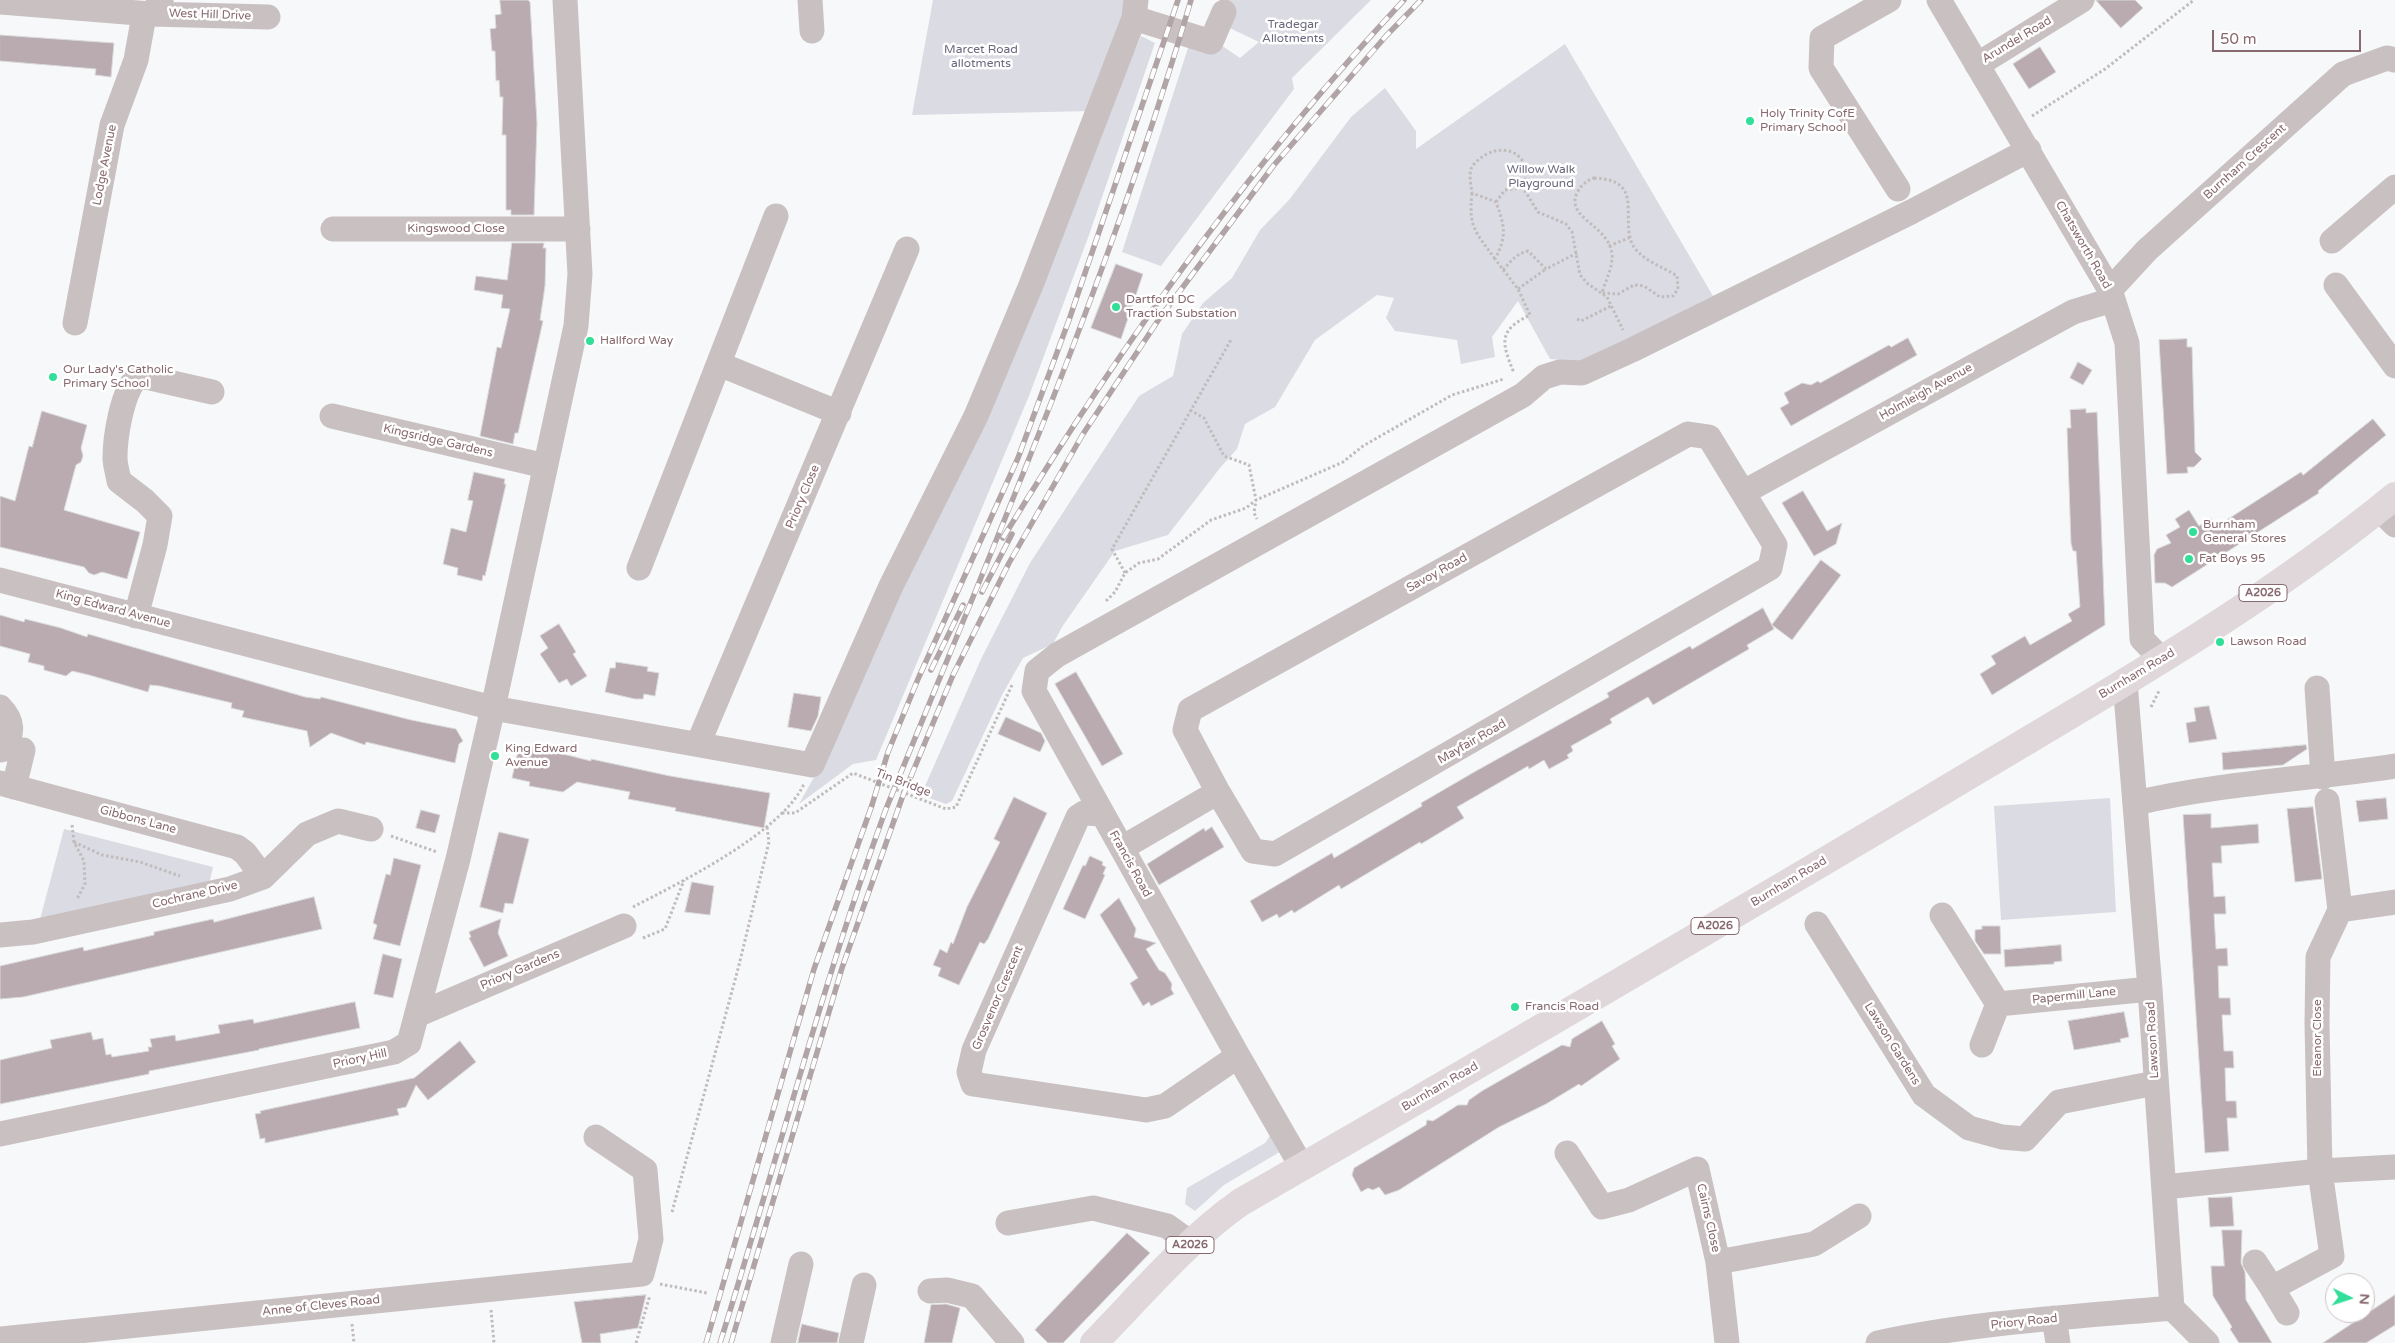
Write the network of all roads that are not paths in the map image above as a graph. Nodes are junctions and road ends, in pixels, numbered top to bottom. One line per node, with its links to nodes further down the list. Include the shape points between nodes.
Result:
1 (565, 0): 19 (street)
2 (810, 0): 11 (street)
3 (1889, 0): 16 (street, via 1822,38 1821,68)
4 (1939, 0): 13 (street, Chatsworth Road)
5 (0, 2): 7 (street, West Hill Drive)
6 (2068, 4): 13 (street, Arundel Road)
7 (156, 7): 10 (street, West Hill Drive); 24 (street, Lodge Avenue, via 143,21 136,60 112,125)
8 (1135, 9): 9 (street, via 1211,42); 41 (street, King Edward Avenue, via 1035,276 976,416 891,586 812,765)
9 (1224, 12)
10 (268, 17)
11 (812, 31)
12 (2395, 60): 23 (street, Burnham Crescent, via 2387,58 2343,74 2147,250)
13 (1977, 64): 14 (street, Chatsworth Road)
14 (2029, 150): 23 (street, Chatsworth Road); 49 (street, Francis Road, via 1632,350 1582,372 1560,372 1520,387 1057,655 1035,681)
15 (2395, 187): 20 (street)
16 (1898, 189)
17 (776, 216): 25 (street)
18 (333, 229): 19 (street, Kingswood Close)
19 (578, 229): 30 (street, via 580,274 576,326)
20 (2332, 241)
21 (907, 249): 28 (street, Priory Close)
22 (2336, 285): 26 (street)
23 (2111, 295): 31 (street, Holmleigh Avenue, via 2073,312); 36 (street, Chatsworth Road, via 2127,343 2142,639)
24 (75, 324)
25 (719, 364): 28 (street); 33 (street)
26 (2395, 366)
27 (212, 392): 35 (street, via 146,377 136,378 126,395 115,458 119,481 160,516)
28 (839, 413): 41 (street, Priory Close)
29 (332, 416): 30 (street, Kingsridge Gardens)
30 (545, 466): 40 (street)
31 (1744, 492): 46 (street, Savoy Road, via 1709,437 1688,434 1190,710 1185,730); 46 (street, Mayfair Road, via 1775,545 1770,568 1460,749 1275,854 1253,851)
32 (2390, 510): 36 (main road, Burnham Road / A2026)
33 (639, 568)
34 (0, 580): 35 (street, King Edward Avenue)
35 (136, 616): 40 (street, King Edward Avenue)
36 (2162, 660): 37 (main road, Burnham Road / A2026)
37 (2125, 682): 48 (street, Lawson Road); 69 (main road, Burnham Road / A2026)
38 (2317, 688): 44 (street)
39 (0, 707): 42 (street, via 8,714 12,725 4,750)
40 (493, 708): 41 (street, King Edward Avenue); 61 (street, Priory Hill, via 458,859)
41 (698, 744)
42 (11, 750): 45 (street)
43 (2395, 766): 44 (street)
44 (2323, 777): 48 (street, via 2186,791)
45 (7, 785): 52 (street, Gibbons Lane, via 237,846)
46 (1218, 792): 51 (street)
47 (2326, 801): 54 (street)
48 (2136, 803): 59 (street, Lawson Road)
49 (1102, 814): 51 (street, Francis Road); 63 (street, Grosvenor Crescent, via 1084,813 1078,817 974,1050 969,1072 973,1084 1146,1110 1165,1106)
50 (371, 829): 52 (street, Cochrane Drive, via 338,821 307,834)
51 (1122, 848): 63 (street, Francis Road)
52 (263, 877): 58 (street, Cochrane Drive, via 230,889 33,932)
53 (2395, 902): 54 (street)
54 (2340, 910): 70 (street, Eleanor Close, via 2318,957)
55 (1942, 916): 60 (street)
56 (1816, 924): 64 (street, Lawson Gardens, via 1924,1095 1969,1128 2025,1139 2059,1102)
57 (624, 926): 61 (street, Priory Gardens)
58 (0, 934)
59 (2150, 989): 60 (street, Papermill Lane); 64 (street, Lawson Road)
60 (1998, 1004): 62 (street)
61 (416, 1015): 65 (street, Priory Hill, via 409,1043 394,1052)
62 (1982, 1045)
63 (1238, 1056): 69 (street, Francis Road)
64 (2155, 1083): 71 (street, Lawson Road)
65 (0, 1134)
66 (596, 1137): 85 (street, Anne of Cleves Road, via 645,1170 651,1239 649,1282 489,1290)
67 (1567, 1153): 75 (street, Cairns Close, via 1602,1207 1629,1200 1697,1169)
68 (2395, 1167): 70 (street)
69 (1302, 1168): 74 (main road, Burnham Road / A2026, via 1234,1207)
70 (2320, 1171): 71 (street); 79 (street, Eleanor Close, via 2332,1256)
71 (2164, 1187): 81 (street, Lawson Road)
72 (1859, 1216): 75 (street, via 1814,1244)
73 (1008, 1223): 74 (street, via 1092,1208 1166,1226)
74 (1192, 1244): 89 (main road, Burnham Road / A2026)
75 (1718, 1262): 90 (street, Cairns Close)
76 (2254, 1262): 79 (street)
77 (800, 1264): 86 (street)
78 (864, 1285): 87 (street)
79 (2272, 1288): 82 (street)
80 (930, 1292): 88 (street, via 947,1290 972,1296)
81 (2172, 1308): 83 (street, Priory Road); 93 (street)
82 (2287, 1314)
83 (2054, 1318): 84 (street, Priory Road); 92 (street)
84 (2015, 1332): 91 (street, Priory Road, via 1906,1337)
85 (0, 1339)
86 (783, 1343)
87 (852, 1343)
88 (1012, 1343)
89 (1094, 1343)
90 (1727, 1343)
91 (1878, 1343)
92 (2058, 1343)
93 (2207, 1343)

